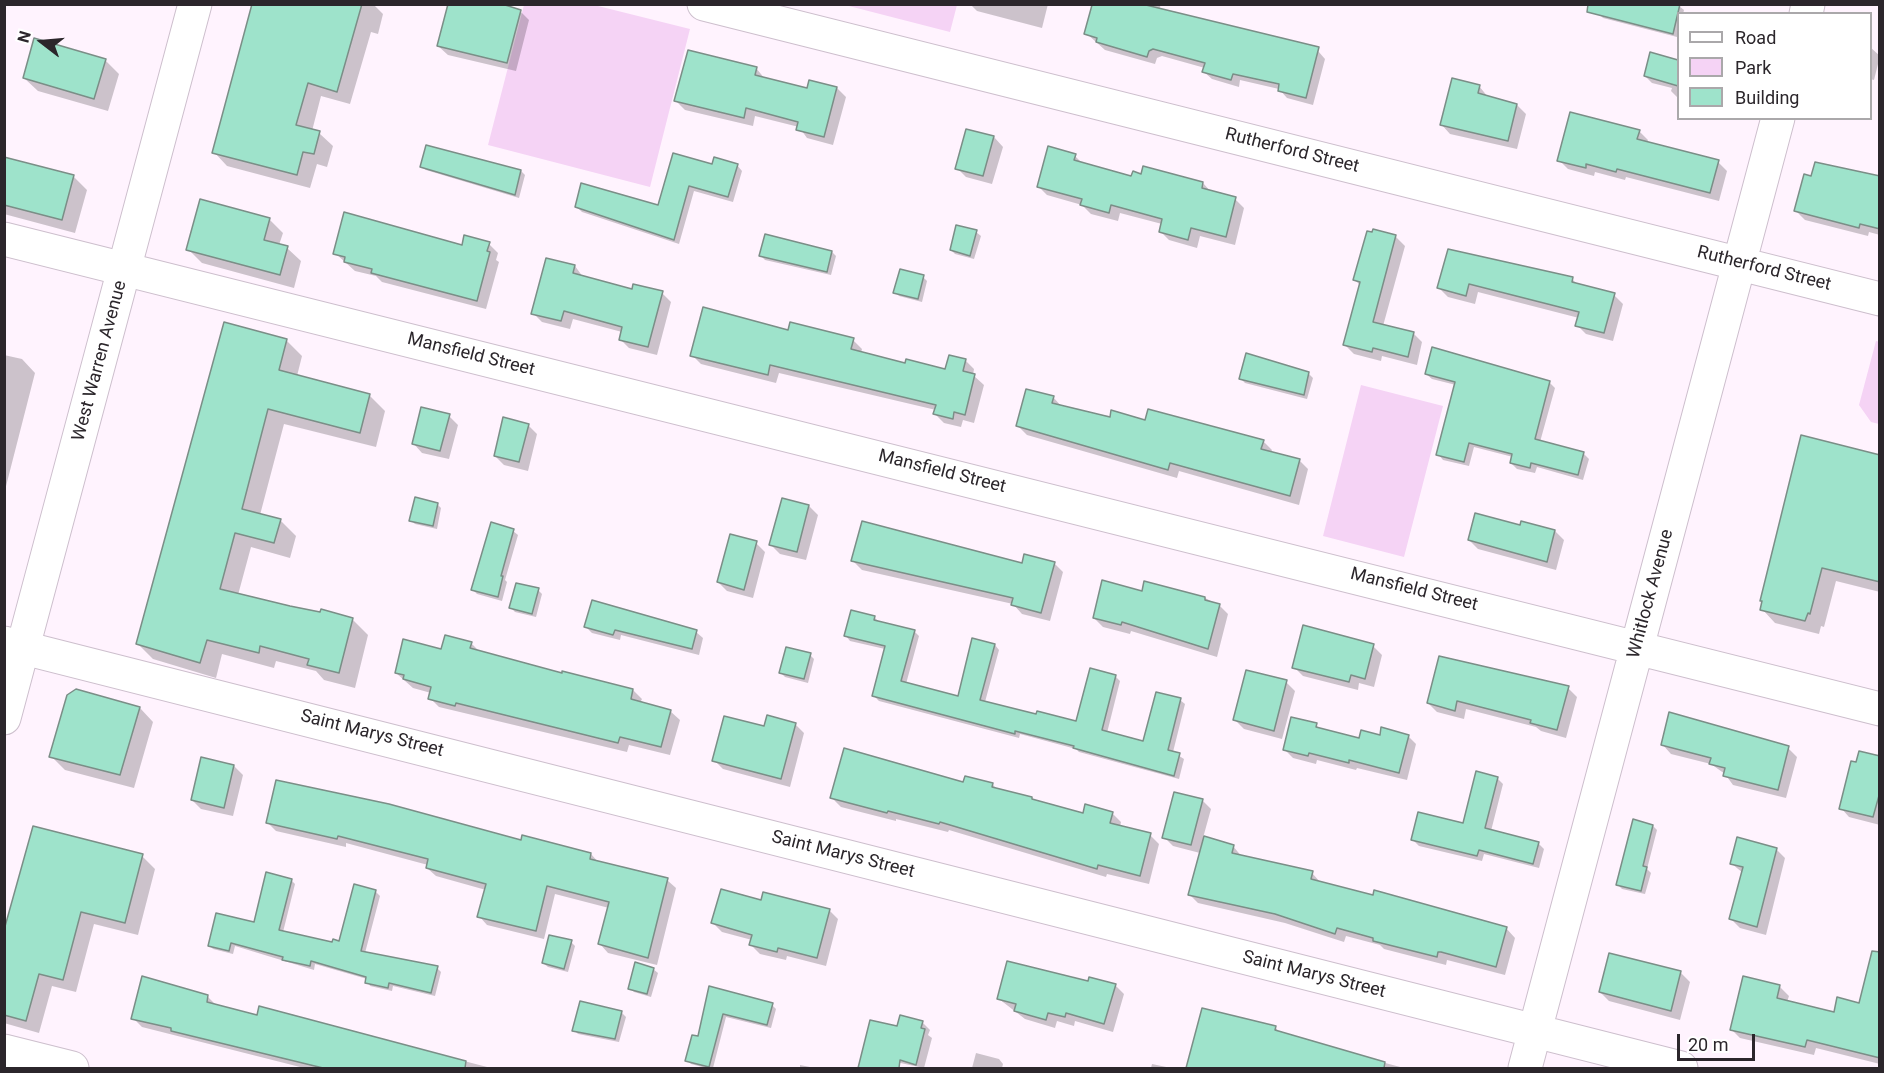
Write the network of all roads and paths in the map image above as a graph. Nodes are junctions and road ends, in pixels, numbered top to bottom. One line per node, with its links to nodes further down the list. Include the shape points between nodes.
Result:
1 (195, 4): 6 (street, West Warren Avenue)
2 (704, 4): 5 (street, Rutherford Street)
3 (1777, 120): 5 (street, Whitlock Avenue)
4 (4, 239): 6 (street, Mansfield Street)
5 (1740, 262): 7 (street, Rutherford Street); 9 (street, Whitlock Avenue)
6 (124, 268): 8 (street, West Warren Avenue); 9 (street, Mansfield Street)
7 (1880, 299)
8 (14, 645): 11 (street, West Warren Avenue); 12 (street, Saint Marys Street)
9 (1637, 646): 10 (street, Mansfield Street); 12 (street, Whitlock Avenue)
10 (1880, 709)
11 (4, 718)
12 (1535, 1031): 15 (street, Whitlock Avenue); 16 (street, Saint Marys Street)
13 (4, 1051): 14 (street)
14 (72, 1068)
15 (1525, 1068)
16 (1681, 1068)

